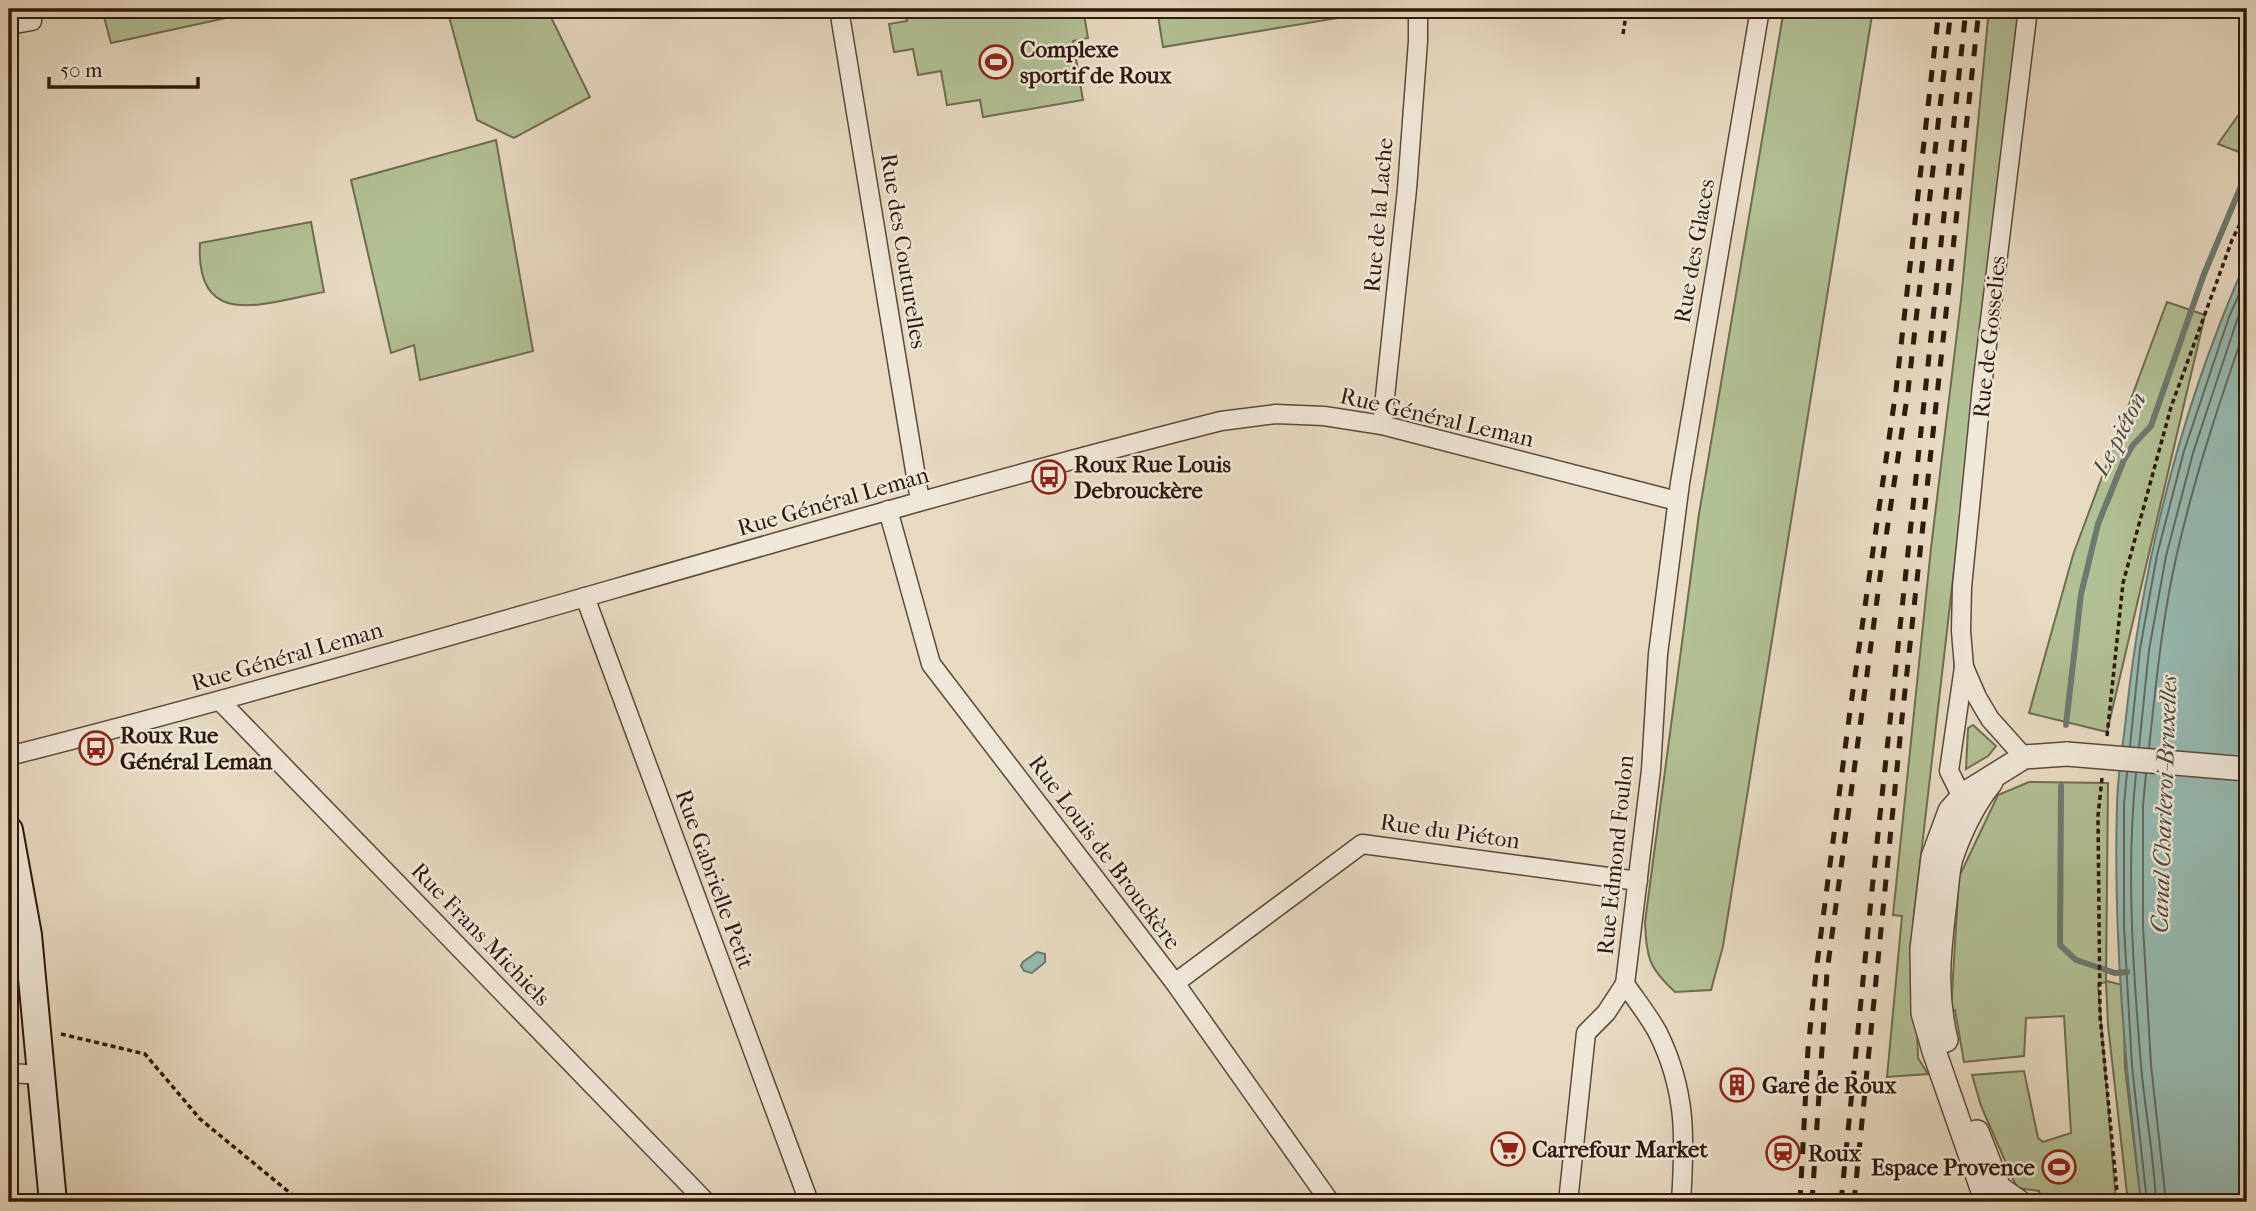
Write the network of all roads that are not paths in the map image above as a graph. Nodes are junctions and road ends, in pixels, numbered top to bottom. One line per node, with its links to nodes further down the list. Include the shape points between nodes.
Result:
1 (839, 9): 8 (street, Rue des Couturelles)
2 (1418, 9): 7 (street, Rue de la Lache, via 1407,190)
3 (1760, 9): 9 (street, Rue des Glaces)
4 (2028, 9): 12 (street, Rue de Gosselies, via 1982,386 1964,574)
5 (32, 21): 6 (street)
6 (9, 25)
7 (1382, 425): 8 (street, Rue Général Leman, via 1276,414 1221,421); 9 (street, Rue Général Leman)
8 (920, 501): 10 (street, Rue Général Leman)
9 (1677, 501): 20 (street, Rue Edmond Foulon)
10 (888, 510): 11 (street, Rue Général Leman); 21 (street, Rue Louis de Brouckère, via 931,664)
11 (584, 597): 13 (street, Rue Général Leman); 27 (street, Rue Gabrielle Petit)
12 (1964, 667): 15 (street, Rue de Gosselies, via 1990,719); 18 (street, Rue de Gosselies, via 1949,771)
13 (220, 701): 14 (street, Rue Général Leman); 26 (street, Rue Frans Michiels)
14 (9, 756)
15 (2024, 757): 16 (street, bridge, via 2067,754); 17 (street)
16 (2247, 769)
17 (2001, 770): 18 (street); 32 (street, via 1980,794 1950,860 1937,979 1940,1012 1967,1104 1999,1188)
18 (1964, 795): 31 (street, via 1950,811 1933,857 1922,949 1923,1013)
19 (9, 830): 24 (main road, via 28,935)
20 (1638, 881): 21 (street, Rue du Piéton, via 1362,844); 22 (street, Rue Edmond Foulon)
21 (1175, 983): 28 (street, Rue Louis de Brouckère)
22 (1625, 984): 29 (street, via 1586,1033); 30 (street, Rue Edmond Foulon, via 1657,1032 1672,1066 1685,1130)
23 (9, 1073): 24 (street)
24 (42, 1075): 25 (main road)
25 (53, 1202)
26 (706, 1202)
27 (809, 1202)
28 (1330, 1202)
29 (1568, 1202)
30 (1681, 1202)
31 (1989, 1202)
32 (2019, 1202)

